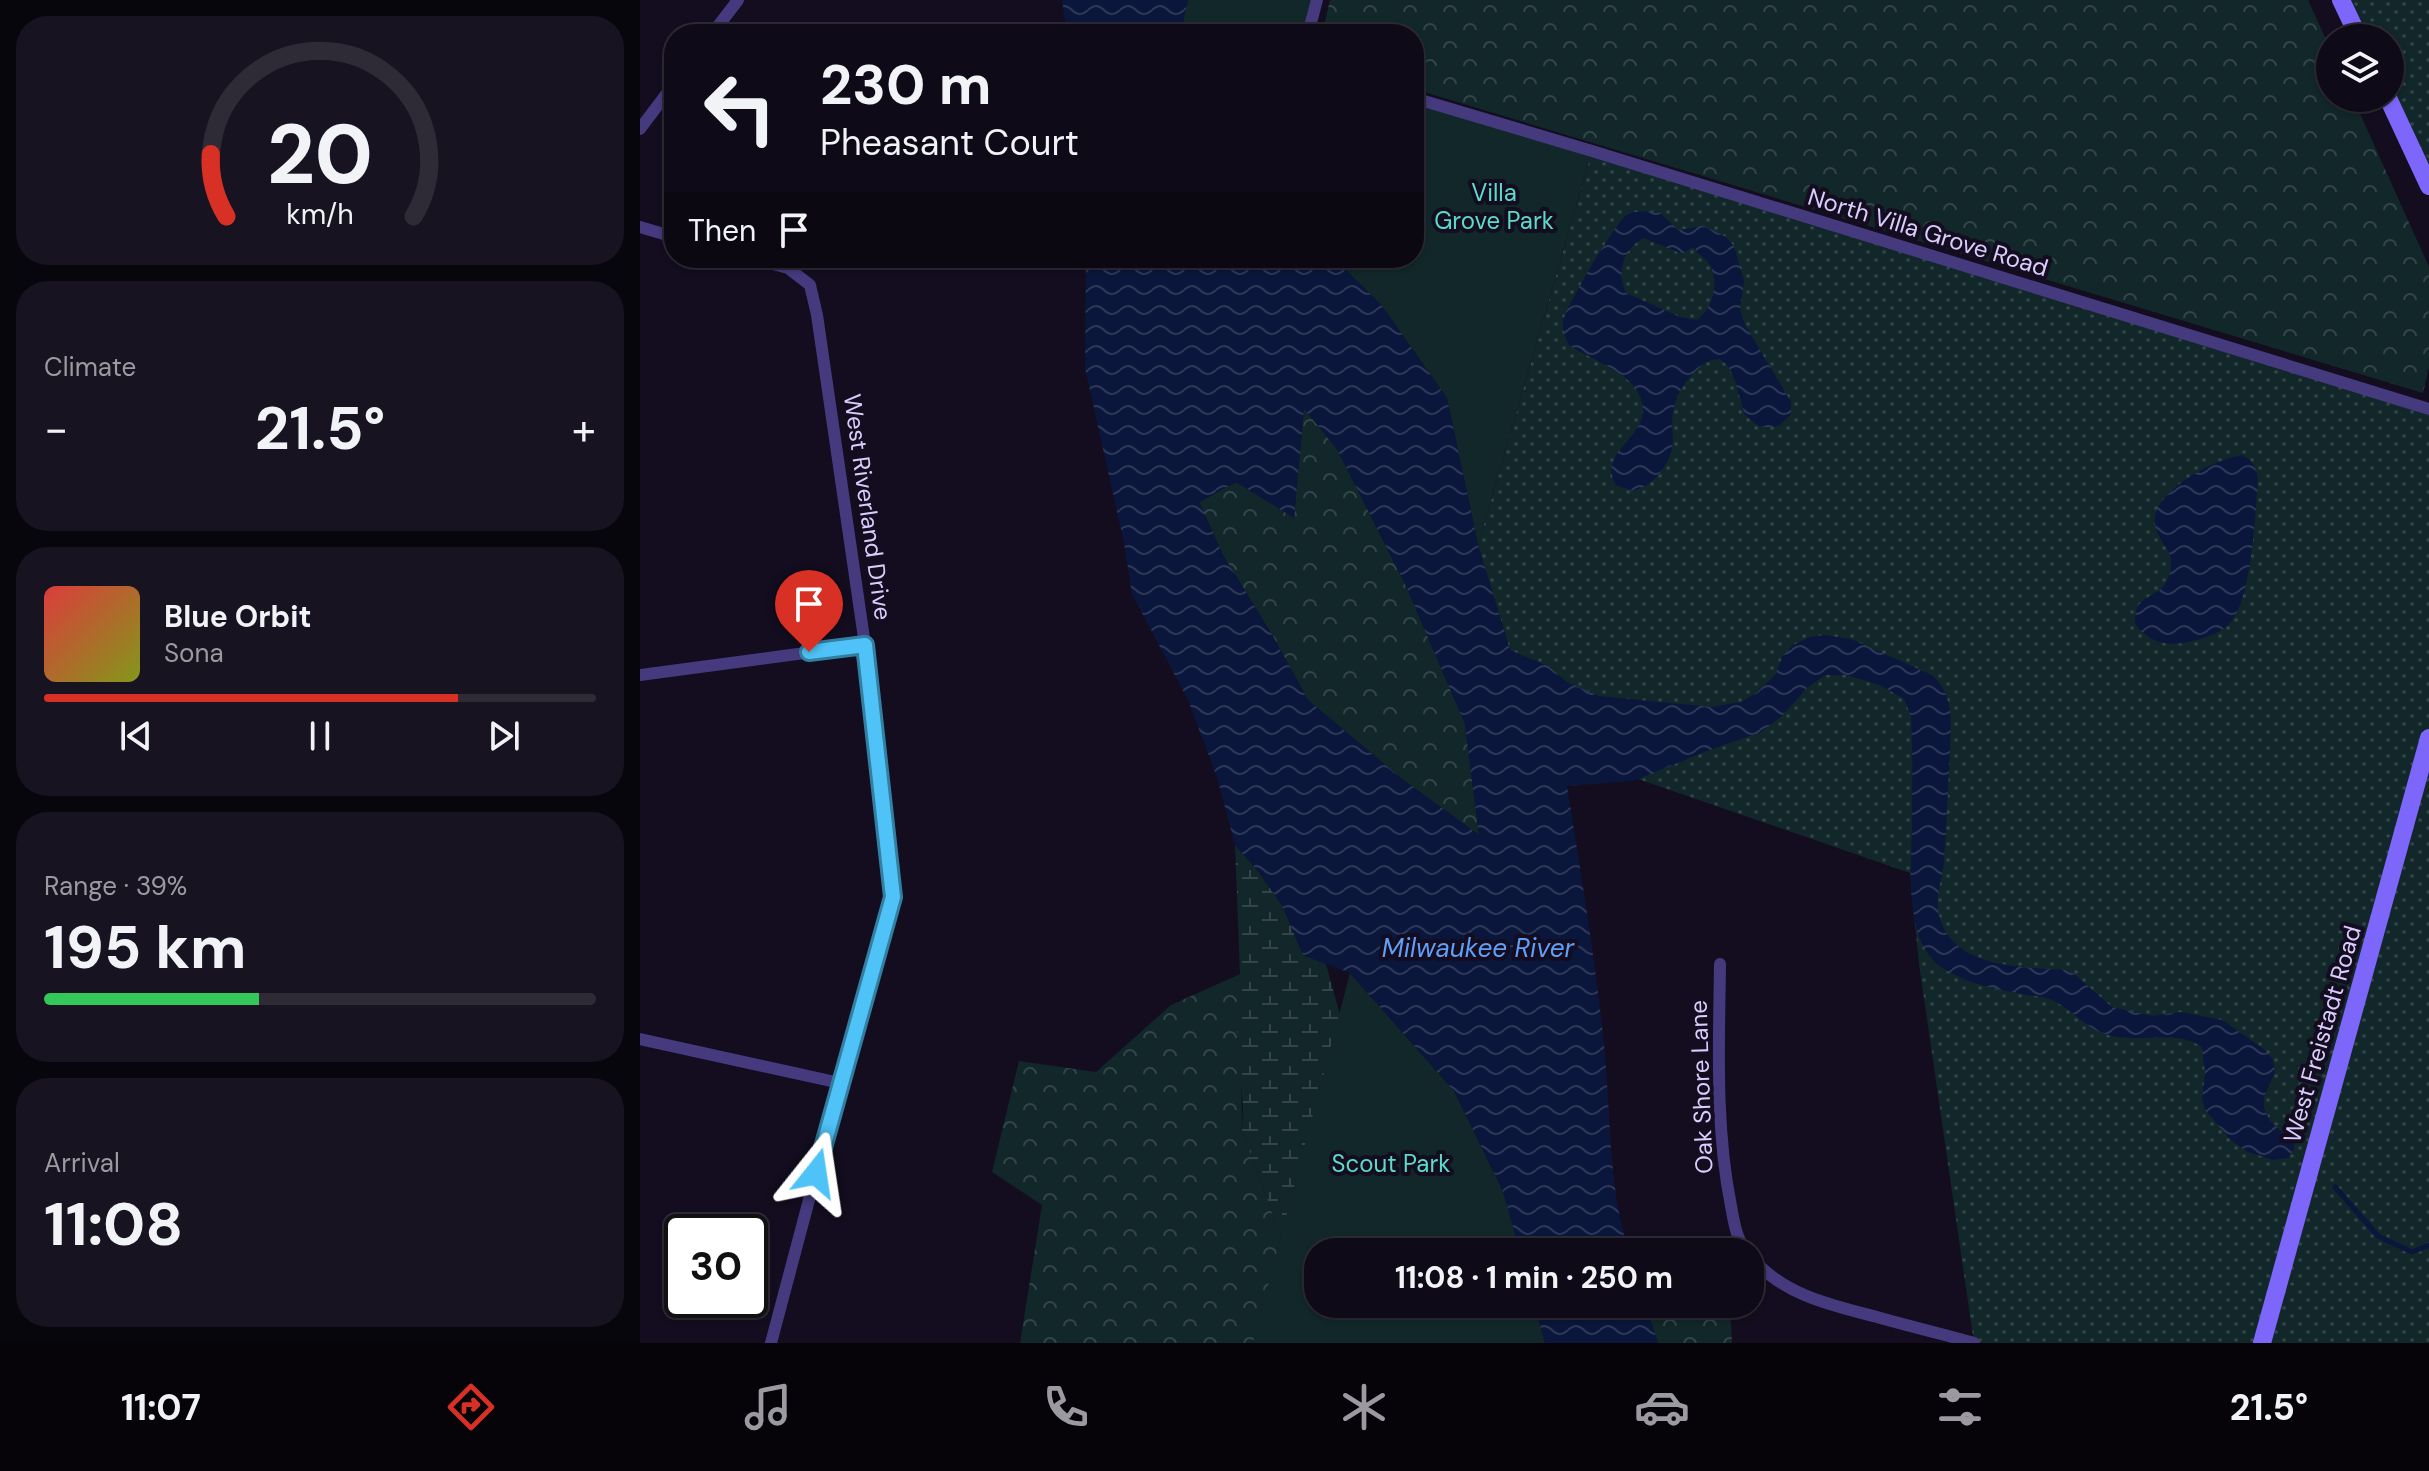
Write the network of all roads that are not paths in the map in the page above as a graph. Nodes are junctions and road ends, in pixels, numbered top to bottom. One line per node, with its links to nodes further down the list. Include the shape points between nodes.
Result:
1 (738, 0): 4 (street)
2 (1317, 0): 5 (street)
3 (2341, 0): 6 (street)
4 (720, 24)
5 (1311, 24)
6 (2352, 24)
7 (664, 97): 10 (street)
8 (1424, 101): 15 (street, North Villa Grove Road)
9 (2395, 112): 11 (street)
10 (640, 129)
11 (2429, 186)
12 (640, 227): 13 (street)
13 (664, 234)
14 (788, 268): 16 (street, West Riverland Drive, via 810,285 817,315)
15 (2429, 409)
16 (865, 645): 17 (street); 21 (street, West Riverland Drive, via 893,897)
17 (640, 675)
18 (2429, 738): 26 (street, West Freistadt Road)
19 (1720, 964): 22 (street, Oak Shore Lane, via 1719,1106 1725,1178)
20 (640, 1039): 21 (street)
21 (840, 1083): 24 (street, West Riverland Drive)
22 (1739, 1238)
23 (1764, 1271): 25 (street, Oak Shore Lane, via 1813,1300)
24 (771, 1343)
25 (1974, 1343)
26 (2262, 1343)

